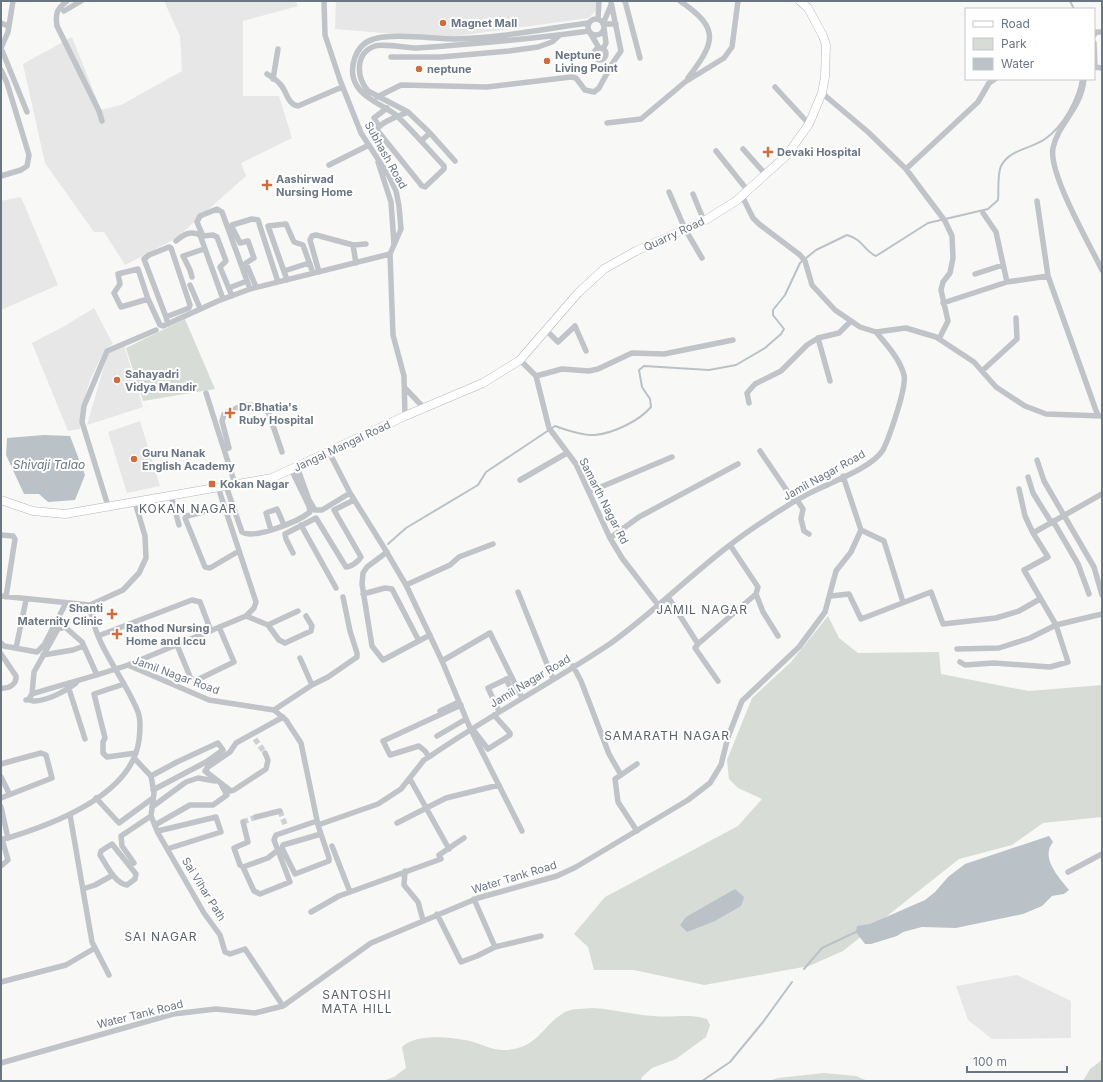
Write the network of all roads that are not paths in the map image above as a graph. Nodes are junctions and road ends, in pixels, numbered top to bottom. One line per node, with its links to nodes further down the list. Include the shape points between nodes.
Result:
1 (12, 1): 22 (street)
2 (67, 1): 48 (street, via 58,8 57,26)
3 (81, 1): 11 (street)
4 (324, 1): 41 (street, Subhash Road, via 325,35)
5 (599, 1): 12 (street)
6 (625, 1): 33 (street)
7 (680, 1): 39 (street, via 704,21 710,45 705,56)
8 (738, 1): 39 (street, via 730,51 724,58)
9 (800, 1): 42 (main road, Quarry Road, via 808,8 826,45)
10 (611, 2): 15 (street); 16 (street)
11 (64, 11)
12 (598, 19): 14 (street, via 590,20); 16 (street)
13 (1, 23): 22 (street)
14 (588, 23): 18 (street); 19 (street)
15 (616, 24): 16 (street); 43 (street, via 621,51 594,92 584,90 576,78 571,77 486,87 401,85)
16 (603, 26): 18 (street, via 599,34 592,34); 27 (street, via 606,44)
17 (1, 28): 22 (street)
18 (589, 31): 20 (street); 27 (street)
19 (509, 34): 23 (street); 24 (street)
20 (560, 35): 24 (street); 29 (street, via 552,42 538,47)
21 (388, 37): 23 (street); 25 (street); 43 (street, via 365,42 356,54 352,67 357,86 364,94)
22 (3, 39): 45 (street)
23 (457, 41): 24 (street); 26 (street); 30 (street)
24 (510, 41): 29 (street)
25 (388, 46): 26 (street); 43 (street, via 375,45 364,52 360,61 359,72 363,84)
26 (412, 48): 32 (street)
27 (601, 48): 27 (street, via 606,55 601,63 594,55 595,50)
28 (278, 49): 36 (street)
29 (509, 51): 30 (street)
30 (456, 55): 32 (street)
31 (391, 56): 32 (street)
32 (412, 58)
33 (640, 58)
34 (1, 70): 61 (street, via 8,84 29,159 27,166 21,170)
35 (267, 74): 36 (street)
36 (273, 78): 41 (street, via 281,84 290,101 298,106)
37 (994, 80): 59 (street, via 978,102)
38 (1084, 80): 78 (street, via 1076,106 1056,138 1052,158 1060,182)
39 (685, 82): 49 (street, via 641,119)
40 (775, 86): 50 (street)
41 (342, 87): 54 (street, Subhash Road, via 360,133)
42 (822, 94): 50 (main road, Quarry Road); 59 (street)
43 (376, 98): 44 (street); 46 (street)
44 (387, 108): 47 (street); 51 (street, via 374,118)
45 (27, 112)
46 (408, 112): 47 (street); 52 (street)
47 (397, 117): 51 (street); 53 (street)
48 (102, 121)
49 (607, 122)
50 (809, 124): 60 (main road, Quarry Road, via 787,155)
51 (379, 127): 53 (street, via 379,133 425,187 444,169 444,166)
52 (430, 133): 53 (street); 57 (street)
53 (421, 141)
54 (369, 145): 58 (street); 73 (street, Subhash Road, via 396,191 400,206 401,229)
55 (743, 149): 60 (street)
56 (716, 151): 63 (street)
57 (455, 161)
58 (329, 165)
59 (906, 168): 94 (street, via 946,221 952,236 954,258 950,274 943,282 941,290)
60 (766, 175): 63 (main road, Quarry Road)
61 (1, 176)
62 (668, 192): 68 (street)
63 (745, 193): 67 (main road, Quarry Road); 98 (street, via 753,218 800,255 805,261 812,285)
64 (693, 194): 67 (street)
65 (1036, 201): 82 (street)
66 (983, 213): 77 (street, via 996,232)
67 (704, 221): 68 (main road, Quarry Road)
68 (685, 229): 74 (street); 101 (main road, Quarry Road, via 604,269 578,293)
69 (176, 241): 72 (street, via 185,234 195,232 200,235)
70 (366, 244): 71 (street)
71 (353, 245): 75 (street); 80 (street, via 312,236 310,240)
72 (204, 249): 83 (street, via 183,256); 93 (street)
73 (390, 254): 75 (street); 111 (street, Subhash Road, via 393,335)
74 (702, 258)
75 (356, 262): 80 (street)
76 (309, 263): 79 (street); 79 (street, via 303,245 294,242 286,224 268,226); 80 (street)
77 (1003, 265): 81 (street); 87 (street)
78 (1102, 270)
79 (284, 271): 85 (street)
80 (316, 272): 85 (street)
81 (975, 274)
82 (1048, 276): 87 (street); 116 (street)
83 (192, 277)
84 (247, 280): 89 (street); 89 (street, via 222,212 217,209 200,216 197,222 203,236 213,234 217,237 226,261 220,267); 90 (street)
85 (287, 280): 86 (street)
86 (278, 282): 90 (street); 90 (street, via 258,220 252,219 232,227 238,241 240,243 248,240 251,248 254,258 246,263)
87 (1007, 282): 94 (street)
88 (190, 285): 95 (street)
89 (229, 288): 91 (street)
90 (253, 288): 91 (street)
91 (232, 296): 93 (street)
92 (148, 299): 92 (street, via 121,307 114,293 120,284 118,274 138,269); 99 (street, via 160,325)
93 (223, 299): 95 (street)
94 (943, 303): 104 (street, via 948,321)
95 (200, 308): 99 (street)
96 (166, 317): 96 (street, via 144,260 149,255 168,247 171,248 190,305 189,308); 99 (street)
97 (1016, 318): 108 (street, via 1017,339)
98 (850, 322): 102 (street); 103 (street, via 839,333)
99 (168, 324)
100 (156, 330): 141 (street, via 107,351 84,406 82,422)
101 (546, 330): 106 (street, via 558,342 575,326); 107 (main road, Quarry Road)
102 (876, 332): 104 (street, via 906,328); 127 (street, Jamil Nagar Road, via 893,352 904,376 902,395 882,450 870,463)
103 (818, 338): 110 (street); 113 (street, via 807,345 781,372 755,384 747,394)
104 (940, 339): 108 (street, via 974,362)
105 (734, 340): 109 (street, via 670,354 632,353 598,369 562,369)
106 (586, 351)
107 (520, 360): 109 (street); 114 (main road, Quarry Road, via 484,384)
108 (982, 371): 116 (street, via 996,387 1025,406 1046,414)
109 (536, 376): 121 (street, Samarth Nagar Rd, via 550,430)
110 (830, 381)
111 (405, 388): 114 (street); 115 (street, Subhash Road)
112 (206, 393): 117 (street)
113 (749, 403)
114 (424, 408): 115 (main road, Jangal Mangal Road)
115 (406, 416): 120 (main road, Jangal Mangal Road)
116 (1100, 416)
117 (227, 448): 119 (street, via 222,421 224,414 241,406 256,405 265,408 269,414); 122 (street); 130 (street)
118 (760, 451): 139 (street)
119 (282, 452)
120 (329, 452): 126 (main road, Jangal Mangal Road); 134 (street)
121 (568, 453): 129 (street); 133 (street, Samarth Nagar Rd)
122 (231, 455)
123 (672, 457): 133 (street)
124 (1038, 460): 143 (street, via 1044,481)
125 (738, 464): 153 (street, via 639,517)
126 (294, 468): 130 (main road, Jangal Mangal Road, via 272,478); 134 (street, via 315,510 322,510); 146 (street, via 310,512)
127 (844, 476): 139 (street, Jamil Nagar Road); 149 (street)
128 (1028, 477): 144 (street, via 1033,492)
129 (520, 480)
130 (235, 484): 131 (main road, Jangal Mangal Road)
131 (222, 487): 136 (main road, Jangal Mangal Road); 148 (street, via 242,532 252,535); 156 (street)
132 (1019, 489): 150 (street, via 1025,516)
133 (590, 492): 153 (street, Samarth Nagar Rd)
134 (350, 493): 138 (street)
135 (1102, 494): 143 (street)
136 (171, 496): 140 (main road, Jangal Mangal Road); 145 (street)
137 (1, 498): 141 (main road, Jangal Mangal Road, via 33,511 65,514)
138 (354, 500): 147 (street, via 334,510 361,556 360,560 349,567 346,567 316,518); 157 (street)
139 (796, 500): 151 (street, via 803,509 801,526); 155 (street, Jamil Nagar Road)
140 (135, 502): 141 (main road, Jangal Mangal Road); 174 (street, via 145,536 146,558 139,573 123,590)
141 (108, 506)
142 (203, 512): 156 (street, via 185,518 205,567 210,568)
143 (1063, 515): 144 (street); 165 (street, via 1094,567)
144 (1052, 522): 150 (street); 164 (street, via 1078,564)
145 (179, 525)
146 (284, 525): 148 (street); 148 (street, via 277,509 268,511 266,513)
147 (301, 526): 158 (street, via 284,536); 160 (street)
148 (271, 530)
149 (861, 530): 166 (street, Water Tank Road, via 851,552 836,571); 172 (street, via 884,541)
150 (1033, 533): 170 (street, via 1048,557 1024,570)
151 (809, 534)
152 (1, 535): 167 (street, via 13,536 16,539)
153 (610, 538): 175 (street, Samarth Nagar Rd)
154 (493, 544): 159 (street, via 459,557 450,565)
155 (730, 545): 163 (street, via 758,587); 169 (street, Jamil Nagar Road)
156 (239, 551): 178 (street, via 256,602)
157 (387, 552): 159 (street); 162 (street, via 363,573)
158 (293, 553)
159 (406, 585): 184 (street)
160 (336, 588)
161 (518, 592): 204 (street)
162 (363, 594): 187 (street, via 392,588); 187 (street, via 372,646 382,660)
163 (756, 594): 186 (street); 189 (street)
164 (1089, 594)
165 (1102, 595)
166 (830, 596): 172 (street, via 849,594 861,619); 252 (street, Water Tank Road, via 825,612 799,647 742,701 728,737 721,765 710,783 688,800)
167 (3, 597): 171 (street)
168 (343, 597): 208 (street, via 357,657)
169 (668, 597): 175 (street, Jamil Nagar Road); 189 (street)
170 (1040, 599): 172 (street, via 1019,611 996,618 943,624 931,592); 181 (street)
171 (26, 600): 173 (street); 192 (street)
172 (903, 602)
173 (66, 603): 174 (street); 192 (street, via 40,650 34,653)
174 (90, 605): 185 (street, via 92,622)
175 (659, 606): 200 (street, Jamil Nagar Road, via 612,642)
176 (298, 611): 180 (street)
177 (1102, 614): 181 (street)
178 (246, 616): 180 (street); 182 (street)
179 (306, 616): 180 (street, via 312,626 311,631 285,643 279,640)
180 (268, 624)
181 (1056, 625): 193 (street, via 1030,638 999,648); 198 (street, via 1068,662 1050,667 994,663 965,665)
182 (219, 627): 183 (street); 190 (street, via 234,662 197,680 191,679)
183 (211, 631): 185 (street, via 200,602 192,600); 190 (street)
184 (430, 635): 187 (street); 197 (street)
185 (98, 636): 201 (street)
186 (778, 636)
187 (419, 641)
188 (1, 643): 192 (street)
189 (698, 644): 205 (street, via 695,648)
190 (177, 645): 199 (street)
191 (84, 646): 195 (street); 195 (street, via 69,630 62,627); 202 (street)
192 (16, 648)
193 (957, 650)
194 (1, 654): 210 (street, via 17,680 15,684 5,689)
195 (43, 656): 212 (street, via 34,672)
196 (300, 658): 208 (street)
197 (442, 661): 203 (street, via 490,633); 214 (street)
198 (960, 662)
199 (128, 665): 201 (street, Jamil Nagar Road); 215 (street, Jamil Nagar Road, via 209,700)
200 (573, 666): 204 (street, Jamil Nagar Road); 229 (street)
201 (114, 670): 202 (street, Jamil Nagar Road); 207 (street)
202 (97, 675): 206 (street, Jamil Nagar Road)
203 (509, 678): 209 (street); 213 (street); 216 (street, via 488,688)
204 (552, 679): 213 (street, Jamil Nagar Road)
205 (718, 681)
206 (76, 682): 211 (street); 212 (street, Jamil Nagar Road)
207 (124, 684): 225 (street, via 139,714 140,733); 225 (street, via 94,694 105,738 103,753 107,757)
208 (312, 685): 215 (street)
209 (510, 687)
210 (1, 688)
211 (69, 689): 212 (street, via 41,700 34,701); 223 (street)
212 (29, 698)
213 (522, 698): 216 (street, Jamil Nagar Road)
214 (460, 704): 219 (street); 221 (street); 226 (street, via 383,741 390,755 419,746)
215 (274, 710): 218 (street)
216 (499, 711): 217 (street, Jamil Nagar Road)
217 (494, 715): 220 (street, Jamil Nagar Road); 220 (street, via 510,734 492,748 488,749)
218 (282, 717): 224 (street, via 253,737 236,743 230,752 208,767 205,772 231,791 266,769 268,760); 247 (street, via 301,743)
219 (466, 719): 220 (street); 222 (street)
220 (471, 728): 226 (street, Jamil Nagar Road); 233 (street)
221 (385, 736)
222 (437, 736)
223 (85, 739)
224 (265, 752)
225 (136, 756): 230 (street); 237 (street, via 110,789)
226 (429, 757): 232 (street, Jamil Nagar Road)
227 (1, 764): 235 (street, via 41,753 46,755 52,778)
228 (637, 764): 229 (street)
229 (621, 775): 252 (street, via 615,779 618,802)
230 (151, 776): 234 (street); 234 (street, via 218,744 222,748 206,762)
231 (1, 777): 235 (street)
232 (410, 779): 241 (street); 247 (street, Jamil Nagar Road, via 401,789 378,804)
233 (499, 784): 241 (street, via 446,798); 251 (street)
234 (153, 790): 238 (street)
235 (9, 793): 236 (street)
236 (1, 798)
237 (96, 798): 238 (street, via 119,823); 243 (street)
238 (153, 798): 240 (street)
239 (1, 807): 255 (street)
240 (152, 807): 244 (street); 249 (street, via 186,782 198,778 215,780 227,795 213,805 190,805)
241 (426, 810): 248 (street); 258 (street)
242 (280, 811): 245 (street)
243 (70, 815): 255 (street); 267 (street)
244 (151, 816): 249 (street, Sai Vihar Path); 261 (street, via 121,836 122,846)
245 (256, 817)
246 (244, 822): 263 (street, via 248,842 234,848)
247 (317, 823): 253 (street); 259 (street, Jamil Nagar Road, via 286,829 276,835 274,840)
248 (398, 823)
249 (155, 825): 250 (street, Sai Vihar Path)
250 (158, 831): 257 (street, Sai Vihar Path); 257 (street, via 218,818 221,832)
251 (522, 831)
252 (637, 831): 269 (street, Water Tank Road, via 557,876)
253 (321, 834): 253 (street, via 329,861 295,874 282,848 283,845)
254 (464, 838): 258 (street)
255 (3, 839): 262 (street, via 8,860)
256 (332, 846): 268 (street)
257 (167, 849): 278 (street, Sai Vihar Path, via 204,913 220,935 224,952 230,954 245,949)
258 (449, 849): 264 (street, via 439,855 441,859)
259 (278, 850): 263 (street, via 268,858); 263 (street, via 290,882 260,894 256,893)
260 (1102, 854): 265 (street)
261 (134, 863)
262 (1, 866)
263 (243, 867)
264 (405, 871): 268 (street); 272 (street, via 404,885 418,902)
265 (1068, 872)
266 (113, 875): 266 (street, via 124,885 136,877 114,844 101,851 100,855); 267 (street)
267 (83, 889): 275 (street)
268 (350, 892): 270 (street)
269 (474, 899): 271 (street, Water Tank Road); 274 (street)
270 (311, 912)
271 (437, 914): 272 (street, Water Tank Road); 274 (street, via 461,962)
272 (423, 920): 278 (street, Water Tank Road, via 371,943)
273 (540, 936): 274 (street)
274 (495, 947)
275 (95, 948): 276 (street); 277 (street, via 66,965)
276 (109, 976)
277 (1, 982)
278 (282, 1006): 279 (street, Water Tank Road, via 255,1013 216,1009 173,1014)
279 (1, 1064)

